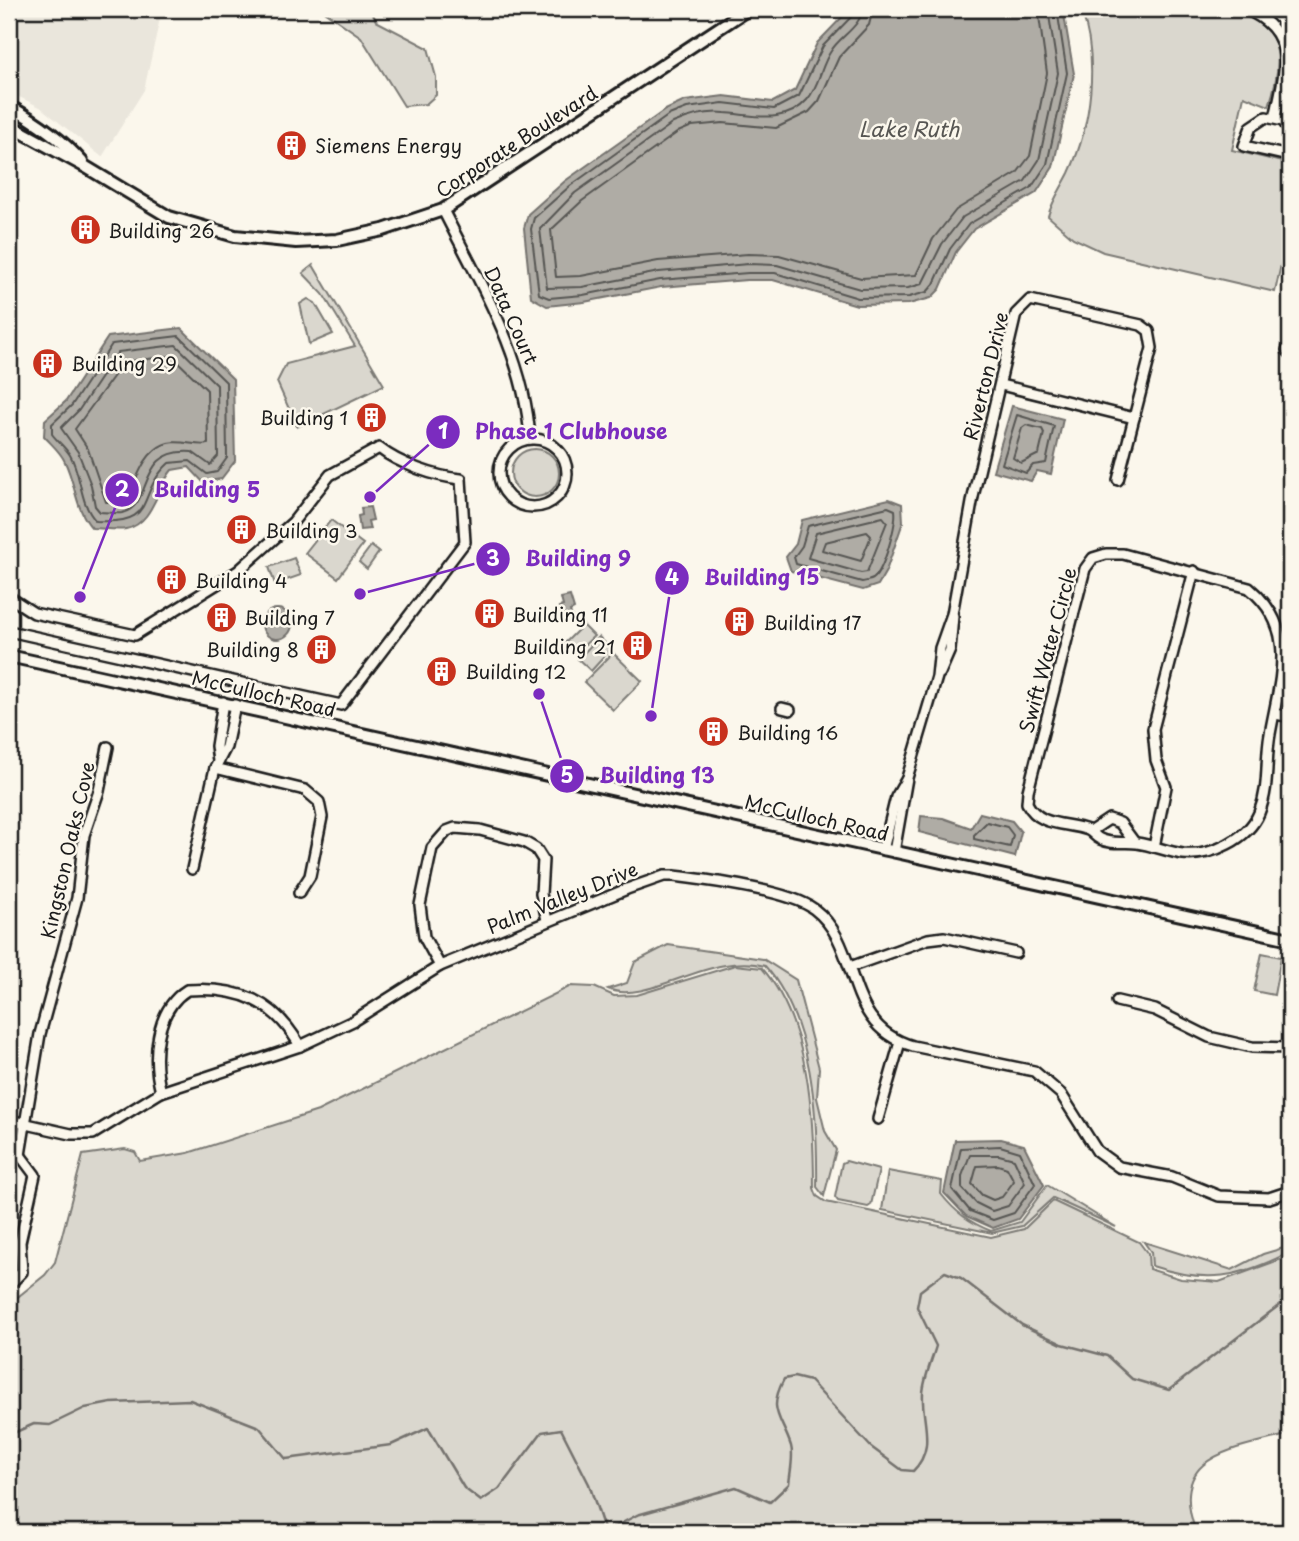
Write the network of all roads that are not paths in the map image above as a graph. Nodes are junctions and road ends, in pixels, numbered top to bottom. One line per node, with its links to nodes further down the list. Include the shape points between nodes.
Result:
1 (748, 9): 9 (street, Corporate Boulevard)
2 (1245, 9): 4 (street, via 1274,28 1286,55)
3 (9, 106): 8 (street, Corporate Boulevard, via 69,147)
4 (1275, 118): 6 (street); 7 (street, via 1257,121 1244,146)
5 (9, 125): 8 (street, Corporate Boulevard)
6 (1290, 131)
7 (1290, 155)
8 (86, 167): 9 (street, Corporate Boulevard, via 169,217 234,236 296,242 337,240)
9 (443, 210): 12 (street, Data Court, via 517,363 528,405)
10 (1001, 385): 11 (street); 11 (street, Riverton Drive, via 1016,314 1030,300 1142,325 1149,331 1152,348); 29 (street, Riverton Drive, via 973,497 950,650 937,677)
11 (1134, 418): 13 (street, Riverton Drive)
12 (530, 439): 12 (street, via 509,449 499,474 514,501 539,506 558,495 567,474 551,444)
13 (1118, 480)
14 (1194, 571): 20 (street, Swift Water Circle, via 1249,588 1264,599 1279,621 1284,645); 26 (street, Swift Water Circle, via 1123,554 1093,558 1085,569 1027,803 1040,819); 28 (street, via 1153,729 1156,760 1166,787)
15 (9, 597): 16 (street, via 34,613 135,635 238,571 293,523 330,475 379,448 461,480 465,542 341,705)
16 (9, 631)
17 (9, 656): 18 (street, McCulloch Road)
18 (223, 702): 19 (street, McCulloch Road); 22 (street)
19 (235, 705): 23 (street); 29 (street, McCulloch Road)
20 (1276, 714): 21 (street); 28 (street, Swift Water Circle, via 1269,736 1268,781 1258,815 1242,835 1206,852 1185,855)
21 (1290, 717)
22 (218, 732): 23 (street); 25 (street)
23 (229, 734): 25 (street)
24 (108, 747): 44 (street, Kingston Oaks Cove, via 84,835 78,898 40,1034)
25 (217, 765): 30 (street); 31 (street, via 305,790 319,802 322,817 310,876)
26 (1091, 831): 27 (street, Swift Water Circle, via 1098,839); 27 (street, Swift Water Circle, via 1109,819 1120,823)
27 (1133, 842): 28 (street, Swift Water Circle)
28 (1154, 847)
29 (889, 851): 33 (street, McCulloch Road)
30 (192, 869)
31 (299, 893)
32 (547, 920): 35 (street, Palm Valley Drive); 35 (street, via 541,894 543,860 536,849 480,830 447,831 428,857 420,905 424,937); 36 (street, Palm Valley Drive, via 663,876 690,878 802,901 828,923)
33 (1290, 939)
34 (1016, 953): 36 (street, via 944,937)
35 (440, 966): 39 (street, Palm Valley Drive, via 353,1021)
36 (850, 967): 38 (street, Palm Valley Drive, via 859,1000 870,1018)
37 (1117, 1001): 40 (street, via 1155,1010 1209,1037 1252,1047)
38 (901, 1042): 42 (street); 47 (street, Palm Valley Drive, via 1034,1071 1061,1094 1097,1151 1119,1167 1172,1177 1219,1196 1269,1198)
39 (300, 1046): 41 (street, Palm Valley Drive); 41 (street, via 290,1027 261,1002 220,991 187,990 167,1010 154,1069)
40 (1290, 1048)
41 (161, 1092): 44 (street, Palm Valley Drive, via 93,1134)
42 (878, 1119)
43 (9, 1120): 44 (street, Palm Valley Drive)
44 (25, 1124): 45 (street, Kingston Oaks Cove)
45 (20, 1155): 46 (street); 48 (street, via 35,1175 20,1242 22,1272)
46 (9, 1158)
47 (1290, 1191)
48 (9, 1285)

